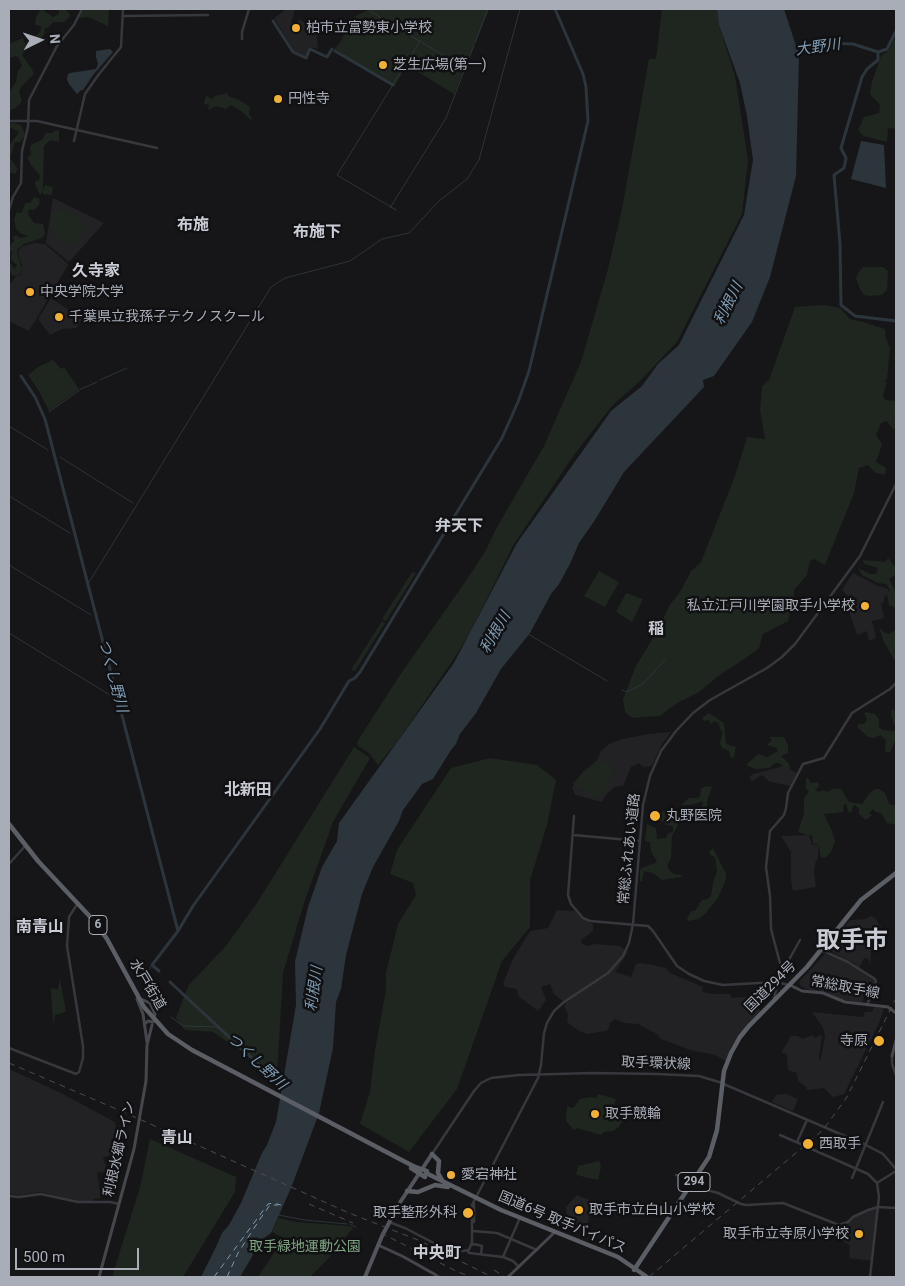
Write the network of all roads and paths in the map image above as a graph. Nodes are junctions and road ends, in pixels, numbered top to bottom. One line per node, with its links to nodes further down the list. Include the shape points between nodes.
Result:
1 (82, 9): 7 (street, via 32,94)
2 (123, 9): 5 (street)
3 (249, 9): 6 (street)
4 (208, 15): 5 (street)
5 (123, 16): 9 (street, via 121,47 85,92)
6 (242, 39)
7 (29, 120): 8 (street); 9 (street); 12 (street, via 22,150 21,183)
8 (9, 121)
9 (76, 131): 10 (street); 11 (street)
10 (74, 141)
11 (157, 148)
12 (9, 210)
13 (896, 484): 19 (street, 常総ふれあい道路, via 860,556 795,644 767,668 701,707 670,738 656,760 647,786)
14 (896, 683): 27 (street, via 856,710 824,758 804,764 788,793 784,815 770,831 766,867 771,928)
15 (574, 816): 18 (street)
16 (9, 824): 20 (highway, 水戸街道 / 6)
17 (9, 829): 20 (highway, 水戸街道 / 6)
18 (573, 835): 19 (street); 24 (street, via 568,893 571,904 588,920)
19 (640, 841): 24 (street, 常総ふれあい道路)
20 (24, 847): 21 (street); 30 (highway, 水戸街道 / 6, via 96,922); 31 (highway, 水戸街道 / 6, via 94,923)
21 (9, 864)
22 (896, 873): 26 (highway, 国道294号 / 294, via 870,892)
23 (76, 906): 39 (street, via 69,917 67,946 84,1046 79,1072 76,1074)
24 (633, 924): 28 (street, via 650,927 677,966 700,979 726,985); 41 (street, 常総ふれあい道路, via 626,949 613,968 564,1002 549,1018)
25 (800, 940): 27 (street, via 786,965)
26 (822, 950): 29 (highway, 国道294号 / 294); 33 (street, via 875,979)
27 (781, 967): 28 (street)
28 (778, 982): 29 (street); 32 (street)
29 (791, 986): 32 (highway, 国道294号 / 294); 33 (main road, 常総取手線, via 802,992); 43 (highway, 国道294号 / 294, via 745,1033)
30 (136, 993): 35 (highway, 水戸街道 / 6); 35 (main road, via 146,1002)
31 (137, 999): 35 (highway, 水戸街道 / 6); 36 (main road)
32 (775, 1001): 43 (highway, 国道294号 / 294, via 737,1042 726,1065)
33 (867, 1004): 34 (main road, 常総取手線, via 890,1008)
34 (896, 1013)
35 (154, 1022): 36 (main road); 38 (main road, 利根水郷ライン); 55 (highway, 水戸街道 / 6, bridge, via 189,1048)
36 (145, 1024): 38 (main road)
37 (896, 1040): 40 (main road)
38 (147, 1045): 65 (main road, 利根水郷ライン, via 146,1085)
39 (9, 1048)
40 (892, 1056): 42 (street)
41 (539, 1074): 43 (street, 取手環状線, via 695,1075); 51 (street, 取手環状線, via 498,1076 481,1084); 64 (street, 常総ふれあい道路)
42 (896, 1075)
43 (723, 1083): 45 (street, 取手環状線); 58 (highway, 国道294号 / 294, via 714,1142 707,1161)
44 (883, 1102): 49 (street)
45 (807, 1120): 47 (street); 49 (street, 取手環状線)
46 (780, 1135): 47 (street)
47 (797, 1142): 48 (street)
48 (804, 1145)
49 (866, 1145): 53 (street); 54 (street, 取手環状線, via 883,1154)
50 (807, 1147): 53 (street)
51 (432, 1154): 52 (highway); 62 (main road)
52 (439, 1166): 55 (highway); 60 (highway, via 439,1176)
53 (857, 1169): 57 (street); 59 (street)
54 (896, 1170): 59 (street)
55 (426, 1174): 60 (highway, 国道6号 取手バイパス); 61 (highway, via 429,1182)
56 (676, 1175): 58 (street)
57 (852, 1178)
58 (693, 1182): 66 (street, via 741,1204 783,1203 839,1224); 80 (highway, 国道294号 / 294)
59 (877, 1183): 66 (street)
60 (449, 1186): 61 (highway, via 438,1184); 64 (highway, 国道6号 取手バイパス)
61 (426, 1188): 62 (highway)
62 (407, 1191): 69 (main road)
63 (9, 1196): 65 (street, via 41,1194 78,1202)
64 (474, 1200): 68 (highway, 国道6号 取手バイパス); 70 (street); 71 (highway, 国道6号 取手バイパス)
65 (120, 1204): 81 (main road, 利根水郷ライン)
66 (878, 1207): 67 (street); 86 (street)
67 (896, 1208)
68 (519, 1220): 71 (highway, 国道6号 取手バイパス); 72 (street)
69 (389, 1222): 74 (main road); 76 (street, via 454,1252)
70 (473, 1231): 72 (street, via 493,1232); 73 (street)
71 (554, 1233): 75 (main road); 80 (highway, 国道6号 取手バイパス)
72 (511, 1238): 75 (street); 78 (street)
73 (473, 1244): 76 (street); 77 (street, via 482,1246)
74 (378, 1246): 82 (main road); 83 (main road)
75 (537, 1250): 79 (main road)
76 (467, 1251): 77 (street)
77 (483, 1254): 78 (street)
78 (503, 1257): 79 (street)
79 (520, 1267): 84 (main road)
80 (635, 1269): 85 (highway, 国道6号 取手バイパス)
81 (99, 1277)
82 (365, 1277)
83 (437, 1277)
84 (509, 1277)
85 (645, 1277)
86 (870, 1277)

